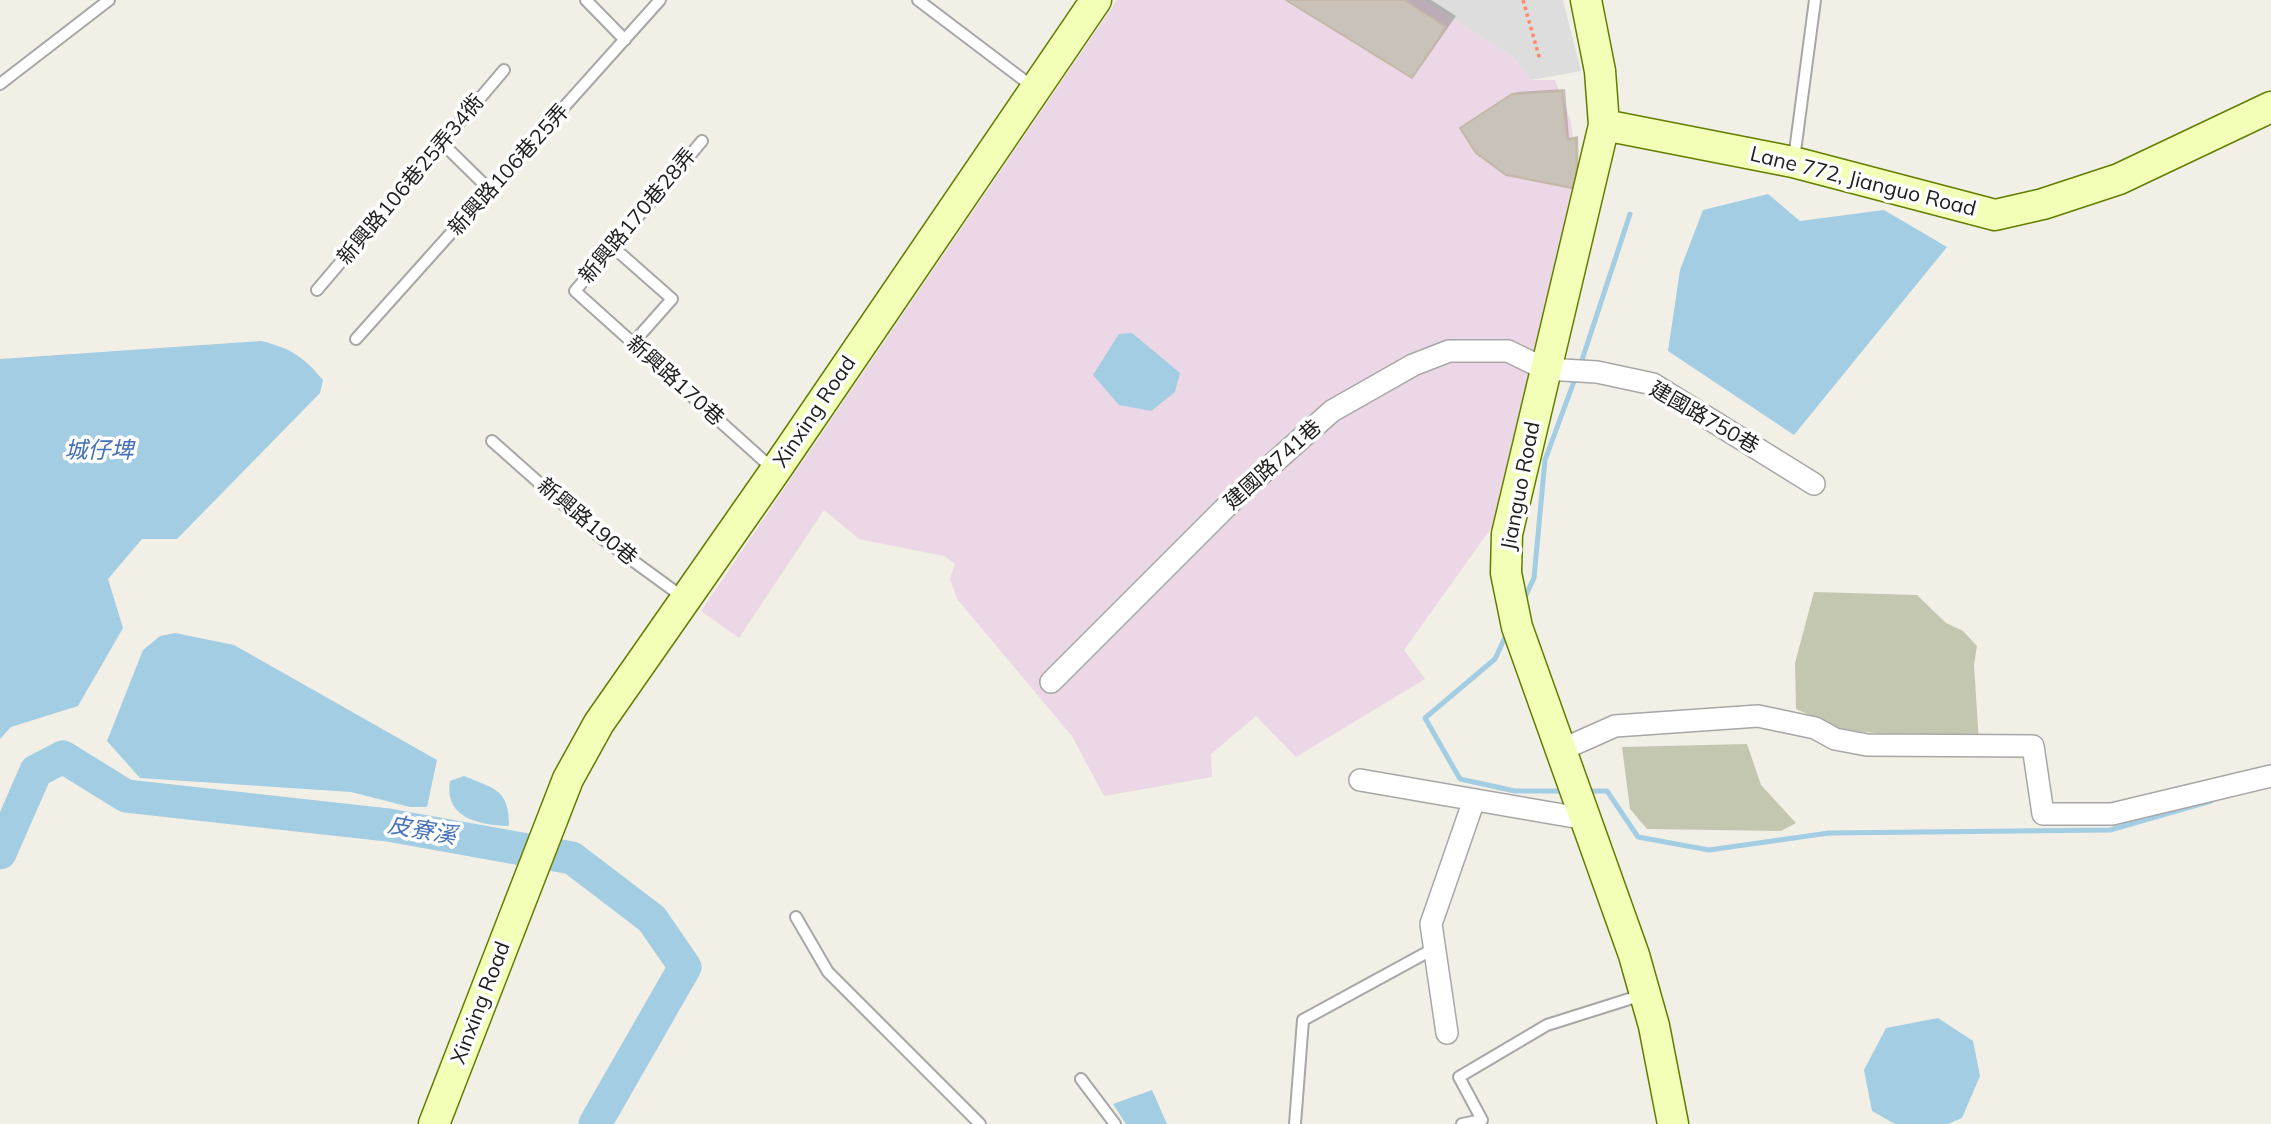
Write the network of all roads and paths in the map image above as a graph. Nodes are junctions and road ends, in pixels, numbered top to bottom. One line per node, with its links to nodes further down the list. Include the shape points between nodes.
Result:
1 (109, 0): 12 (lane)
2 (586, 0): 9 (lane)
3 (660, 0): 9 (lane, 新興路106巷25弄)
4 (918, 0): 13 (lane)
5 (1097, 0): 13 (street, Xinxing Road)
6 (1523, 0): 10 (path)
7 (1586, 0): 15 (street, Jianguo Road, via 1600,71)
8 (1815, 0): 18 (lane)
9 (625, 40): 19 (lane, 新興路106巷25弄)
10 (1540, 60)
11 (504, 70): 17 (lane, 新興路106巷25弄34衖)
12 (0, 84)
13 (1035, 88): 27 (street, Xinxing Road)
14 (2271, 107): 18 (street, Lane 772, Jianguo Road, via 2119,179 1995,215)
15 (1604, 125): 18 (street, Lane 772, Jianguo Road); 25 (street, Jianguo Road)
16 (702, 141): 20 (lane, 新興路170巷28弄)
17 (442, 143): 19 (lane); 21 (lane, 新興路106巷25弄34衖)
18 (1793, 162)
19 (491, 191): 23 (lane, 新興路106巷25弄)
20 (613, 247): 22 (lane, 新興路170巷28弄); 24 (lane, via 672,299)
21 (317, 290)
22 (575, 292): 24 (lane, 新興路170巷)
23 (356, 339)
24 (633, 343): 27 (lane, 新興路170巷)
25 (1545, 369): 28 (street, 建國路750巷, via 1597,372 1653,384); 30 (street, 建國路741巷, via 1507,351 1449,351 1413,365 1332,411 1241,492); 31 (street, Jianguo Road, via 1507,534 1506,573 1515,617)
26 (492, 441): 29 (lane, 新興路190巷, via 599,536)
27 (775, 471): 29 (street, Xinxing Road)
28 (1814, 484)
29 (684, 598): 41 (street, Xinxing Road, via 599,723 568,779)
30 (1051, 682)
31 (1561, 750): 32 (street, via 1615,726 1758,716 1867,745 2033,746 2043,814 2112,814); 35 (street, Jianguo Road)
32 (2271, 776)
33 (1360, 780): 34 (street)
34 (1474, 800): 35 (street); 37 (street, via 1431,924)
35 (1579, 800): 38 (street, Jianguo Road)
36 (796, 917): 42 (lane, via 828,972)
37 (1435, 948): 39 (street); 44 (lane, via 1303,1020)
38 (1645, 994): 45 (lane, via 1547,1025 1459,1077 1482,1120); 46 (street, Jianguo Road)
39 (1447, 1033)
40 (1081, 1079): 43 (lane)
41 (434, 1124)
42 (980, 1124)
43 (1115, 1124)
44 (1295, 1124)
45 (1462, 1124)
46 (1673, 1124)

